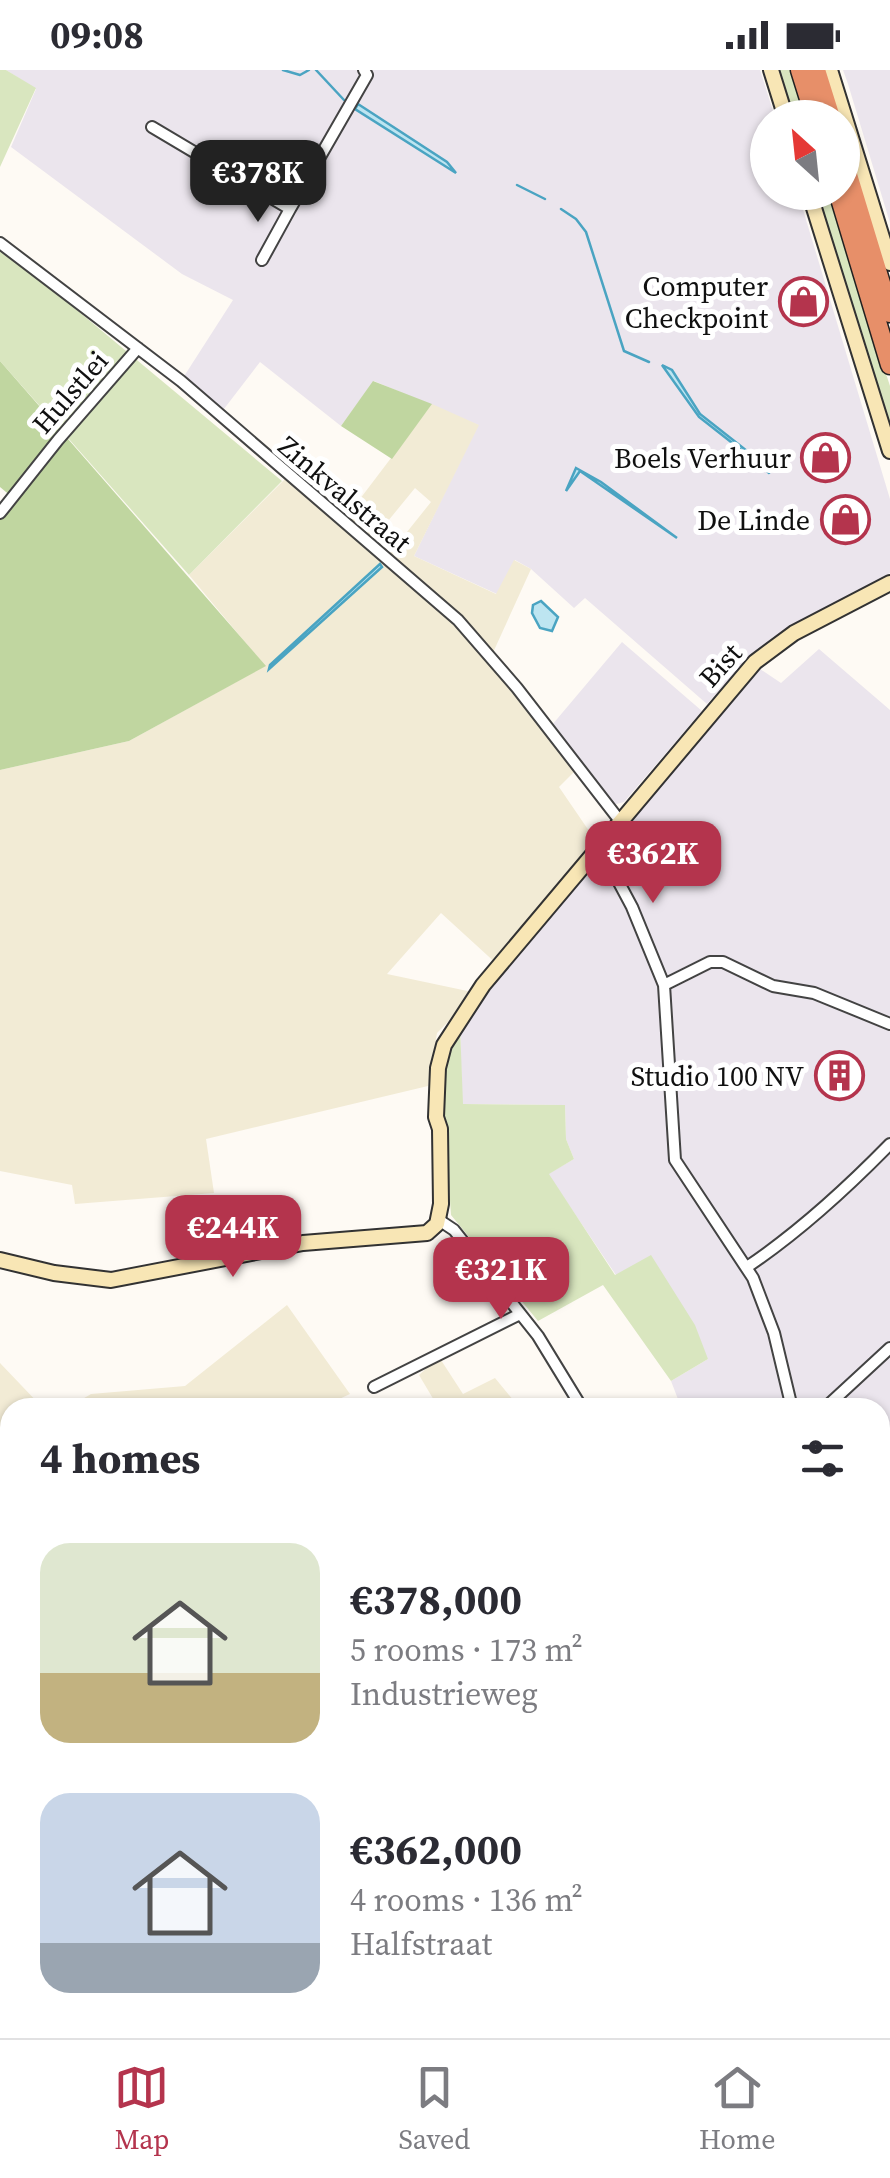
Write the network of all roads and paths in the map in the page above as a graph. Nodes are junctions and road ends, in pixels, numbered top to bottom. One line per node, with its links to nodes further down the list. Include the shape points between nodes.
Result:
1 (364, 70): 10 (street)
2 (771, 70): 6 (street)
3 (800, 70): 7 (highway)
4 (816, 70): 8 (highway)
5 (830, 70): 16 (street)
6 (780, 100)
7 (809, 100)
8 (825, 100)
9 (152, 127): 10 (street)
10 (290, 209): 15 (street)
11 (815, 210): 20 (street)
12 (843, 210): 19 (highway)
13 (859, 210): 17 (highway)
14 (0, 244): 18 (street, Zinkvalstraat)
15 (262, 260)
16 (890, 263)
17 (890, 313)
18 (138, 348): 21 (street, Hulstlei); 23 (street, Zinkvalstraat, via 458,620)
19 (890, 365)
20 (890, 451)
21 (0, 514)
22 (890, 583): 23 (street, Bist, via 794,633 755,662)
23 (620, 821): 24 (street, Bist)
24 (600, 848): 25 (street); 28 (street, Bist, via 483,984 444,1045 436,1086)
25 (664, 984): 26 (street, via 722,962); 30 (street, via 675,1160)
26 (890, 1024)
27 (890, 1144): 30 (street)
28 (439, 1220): 29 (street, via 416,1236 303,1242 112,1280); 31 (street)
29 (0, 1260)
30 (746, 1267): 35 (street, via 774,1333)
31 (520, 1314): 33 (street); 34 (street)
32 (890, 1348): 36 (street)
33 (374, 1387)
34 (576, 1398)
35 (790, 1398)
36 (837, 1398)

